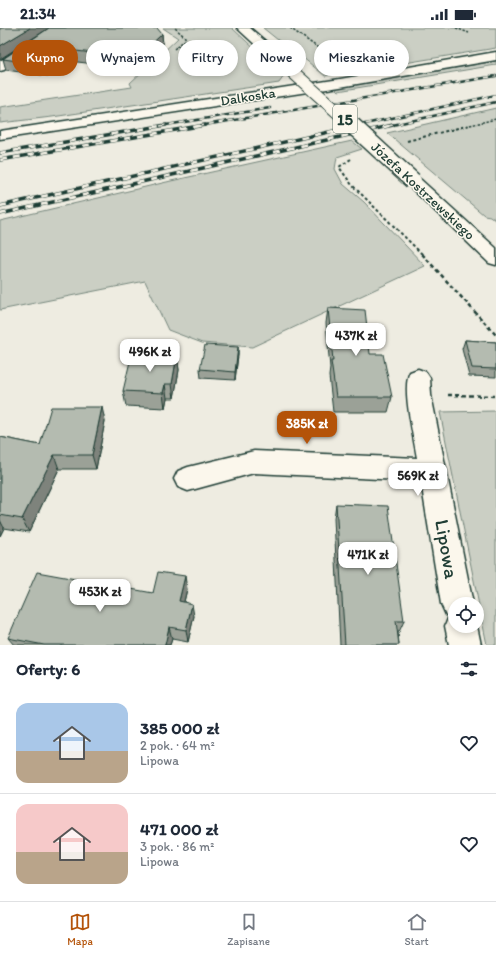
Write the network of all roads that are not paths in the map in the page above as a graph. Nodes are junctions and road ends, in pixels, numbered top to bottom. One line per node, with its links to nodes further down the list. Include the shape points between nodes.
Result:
1 (59, 28): 4 (street)
2 (243, 28): 6 (street, Józefa Kostrzewskiego / 15, bridge)
3 (496, 56): 5 (street, Dalkoska, via 340,83)
4 (0, 67)
5 (0, 135)
6 (496, 259)
7 (418, 386): 8 (street, Lipowa)
8 (433, 470): 9 (street, via 254,462); 10 (street, Lipowa)
9 (188, 479)
10 (456, 597)
11 (462, 633): 12 (street)
12 (464, 645)

